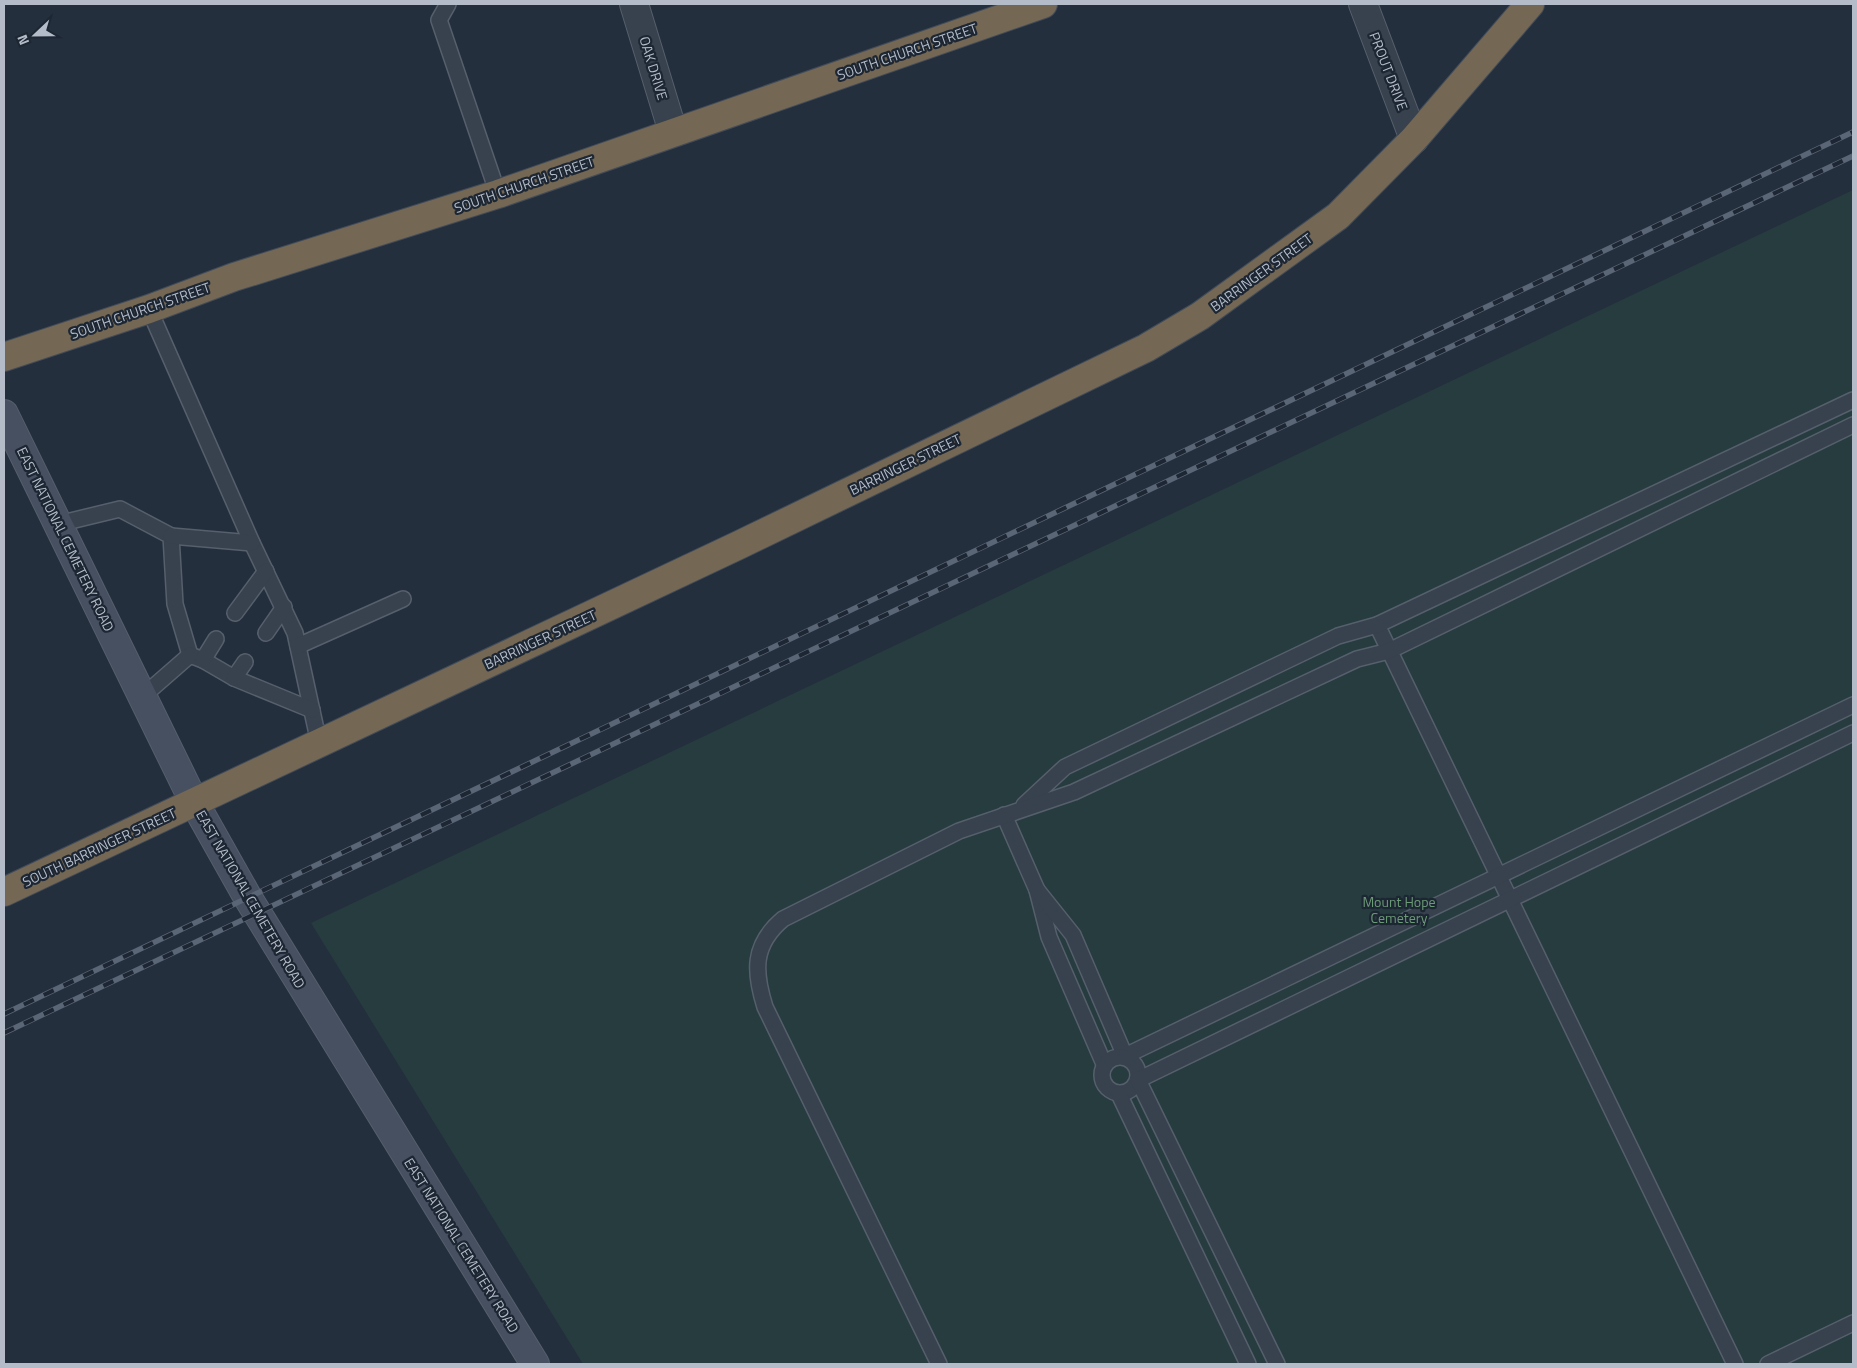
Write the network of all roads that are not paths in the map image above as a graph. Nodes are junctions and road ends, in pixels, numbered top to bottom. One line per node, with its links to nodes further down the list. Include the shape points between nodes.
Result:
1 (448, 4): 8 (lane, via 439,20)
2 (634, 4): 6 (street, OAK DRIVE)
3 (1043, 4): 6 (highway, SOUTH CHURCH STREET)
4 (1363, 4): 7 (street, PROUT DRIVE)
5 (1530, 4): 7 (highway, BARRINGER STREET)
6 (674, 132): 8 (highway, SOUTH CHURCH STREET)
7 (1414, 139): 33 (highway, BARRINGER STREET, via 1338,216 1200,316 1146,348)
8 (498, 194): 9 (highway, SOUTH CHURCH STREET, via 234,277)
9 (149, 309): 10 (highway, SOUTH CHURCH STREET); 16 (lane)
10 (4, 357)
11 (1853, 400): 21 (lane)
12 (4, 414): 14 (street, EAST NATIONAL CEMETERY ROAD)
13 (1853, 425): 25 (lane)
14 (58, 524): 15 (lane, via 120,509); 29 (street, EAST NATIONAL CEMETERY ROAD)
15 (171, 536): 16 (lane); 26 (lane, via 175,604)
16 (252, 544): 17 (lane)
17 (266, 571): 19 (lane); 20 (lane)
18 (403, 599): 24 (lane)
19 (284, 607): 22 (lane); 24 (lane)
20 (235, 613)
21 (1377, 626): 25 (lane); 35 (lane, via 1338,636 1064,767)
22 (266, 633)
23 (216, 639): 26 (lane)
24 (298, 646): 31 (lane)
25 (1389, 651): 35 (lane, via 1357,659 1074,792); 36 (lane)
26 (196, 658): 28 (lane); 29 (lane)
27 (245, 662): 28 (lane)
28 (234, 678): 31 (lane)
29 (143, 696): 34 (street, EAST NATIONAL CEMETERY ROAD)
30 (1853, 705): 36 (lane)
31 (312, 710): 33 (lane)
32 (1853, 733): 39 (lane)
33 (319, 743): 34 (highway, BARRINGER STREET)
34 (194, 802): 38 (highway, SOUTH BARRINGER STREET); 45 (street, EAST NATIONAL CEMETERY ROAD, via 248,898)
35 (1011, 813): 37 (lane); 46 (lane, via 959,831 782,919 764,939 758,957 758,985 765,1007)
36 (1498, 876): 39 (lane); 40 (lane)
37 (1037, 890): 40 (lane, via 1073,935); 41 (lane, via 1050,937)
38 (4, 892)
39 (1510, 900): 42 (lane); 49 (lane)
40 (1125, 1056): 41 (lane, via 1118,1055); 42 (lane, via 1137,1066)
41 (1104, 1064): 43 (lane, via 1103,1078 1108,1088)
42 (1138, 1080): 43 (lane, via 1132,1090); 48 (lane)
43 (1118, 1094): 47 (lane)
44 (1853, 1323): 50 (lane)
45 (535, 1364)
46 (939, 1364)
47 (1248, 1364)
48 (1277, 1364)
49 (1735, 1364)
50 (1768, 1364)

